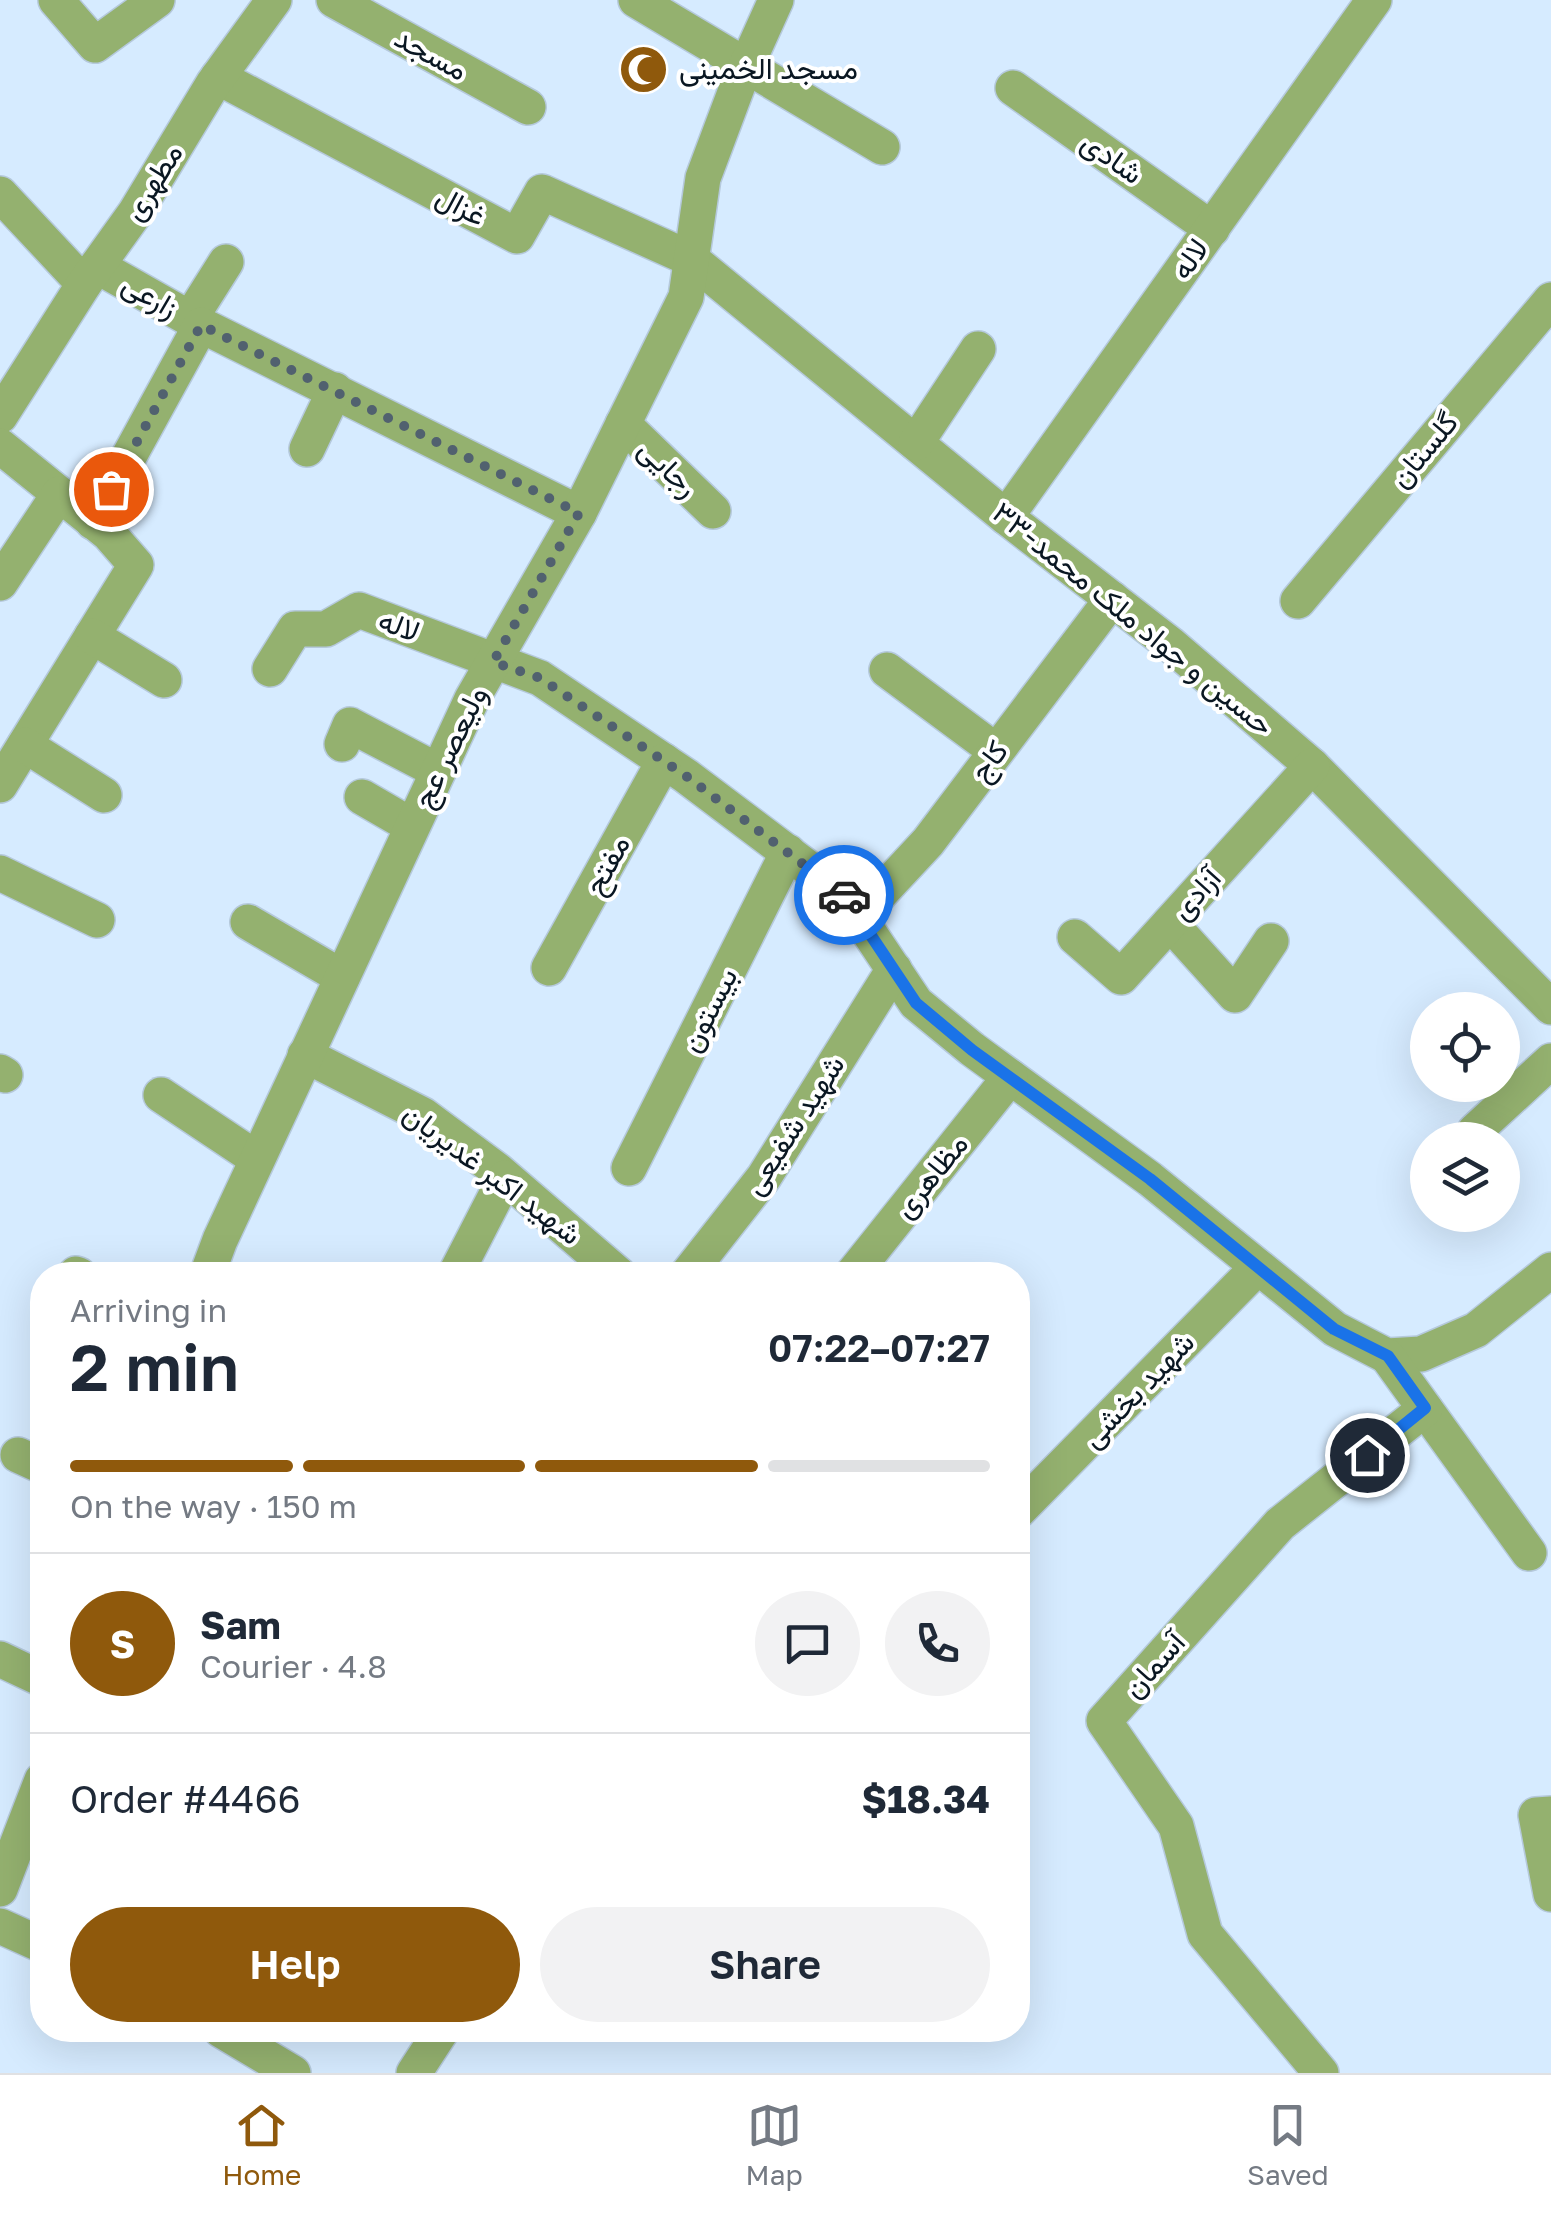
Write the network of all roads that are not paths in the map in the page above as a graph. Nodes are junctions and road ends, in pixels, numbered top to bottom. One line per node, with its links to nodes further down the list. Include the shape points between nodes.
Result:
1 (56, 0): 2 (street, via 95,45)
2 (158, 0)
3 (274, 0): 9 (street, مطهری)
4 (334, 0): 11 (street, مسجد)
5 (636, 0): 8 (street)
6 (776, 0): 8 (street, ولیعصر عج)
7 (1374, 0): 14 (street, لاله)
8 (746, 65): 12 (street); 15 (street, ولیعصر عج, via 703,178)
9 (218, 76): 15 (street, غزال, via 516,236 542,192); 17 (street, مطهری)
10 (1013, 88): 14 (street, شادی)
11 (528, 107)
12 (882, 147)
13 (0, 194): 17 (street, زارعی)
14 (1212, 228): 30 (street, لاله)
15 (691, 258): 23 (street, ولیعصر عج, via 686,297); 24 (street, ۳۳-حسین و جواد ملک محمد)
16 (226, 262): 19 (street)
17 (91, 275): 19 (street, زارعی); 22 (street, مطهری)
18 (1551, 300): 34 (street, گلستان)
19 (195, 322): 21 (street, زارعی); 31 (street)
20 (978, 350): 24 (street)
21 (334, 390): 26 (street); 29 (street, زارعی)
22 (0, 416)
23 (623, 424): 28 (street, رجایی); 29 (street, ولیعصر عج)
24 (916, 444): 30 (street, ۳۳-حسین و جواد ملک محمد)
25 (0, 446): 27 (street)
26 (306, 449)
27 (60, 494): 31 (street); 32 (street)
28 (712, 511)
29 (579, 513): 36 (street, ولیعصر عج)
30 (1006, 518): 33 (street, ۳۳-حسین و جواد ملک محمد)
31 (94, 522): 35 (street, via 136,565)
32 (0, 583)
33 (1112, 599): 42 (street, کاج); 44 (street, ۳۳-حسین و جواد ملک محمد)
34 (1298, 601)
35 (92, 636): 39 (street); 41 (street)
36 (493, 662): 37 (street, لاله, via 359,610 326,629 295,629); 43 (street, via 540,678); 45 (street, ولیعصر عج)
37 (270, 669)
38 (887, 670): 42 (street)
39 (164, 680)
40 (342, 744): 45 (street, via 350,725)
41 (25, 745): 46 (street); 47 (street)
42 (996, 751): 52 (street, کاج, via 928,842)
43 (664, 761): 50 (street); 58 (street, مفتح)
44 (1312, 766): 55 (street, آزادی); 61 (street, ۳۳-حسین و جواد ملک محمد)
45 (438, 771): 49 (street, ولیعصر عج)
46 (0, 785)
47 (104, 795)
48 (362, 797): 49 (street)
49 (412, 826): 60 (street, ولیعصر عج)
50 (788, 852): 52 (street, via 844,895); 68 (street, بیستون)
51 (0, 873): 53 (street)
52 (859, 916): 59 (street)
53 (97, 920)
54 (248, 922): 60 (street)
55 (1170, 923): 56 (street, آزادی, via 1121,977); 57 (street, via 1236,995)
56 (1074, 937)
57 (1271, 941)
58 (549, 968)
59 (894, 970): 64 (street, via 916,1003); 73 (street, شهید شفیعی, via 764,1176)
60 (342, 977): 62 (street, ولیعصر عج)
61 (1551, 1007)
62 (305, 1056): 67 (street, ولیعصر عج); 69 (street, شهید اکبر غدیریان, via 424,1115)
63 (1551, 1061): 66 (street)
64 (1010, 1077): 74 (street, مظاهری); 75 (street)
65 (161, 1095): 67 (street)
66 (1485, 1122)
67 (257, 1159): 70 (street, ولیعصر عج)
68 (629, 1168)
69 (505, 1178): 71 (street); 72 (street, شهید اکبر غدیریان)
70 (213, 1262)
71 (462, 1262)
72 (604, 1262)
73 (697, 1262)
74 (865, 1262)
75 (1258, 1267): 77 (street, via 1334,1329); 79 (street, شهید بخشی)
76 (1551, 1270): 77 (street, via 1476,1330 1421,1354)
77 (1388, 1356): 78 (street)
78 (1425, 1408): 80 (street); 93 (street, آسمان, via 1280,1524 1104,1721 1176,1826 1205,1934)
79 (1030, 1499)
80 (1529, 1552)
81 (0, 1658): 82 (street)
82 (30, 1673)
83 (30, 1811): 85 (street)
84 (1551, 1814): 86 (street, via 1536,1815)
85 (0, 1889)
86 (1551, 1894)
87 (0, 1926): 88 (street)
88 (30, 1940)
89 (434, 2042): 92 (street)
90 (252, 2051): 91 (street)
91 (293, 2073)
92 (414, 2073)
93 (1321, 2073)

